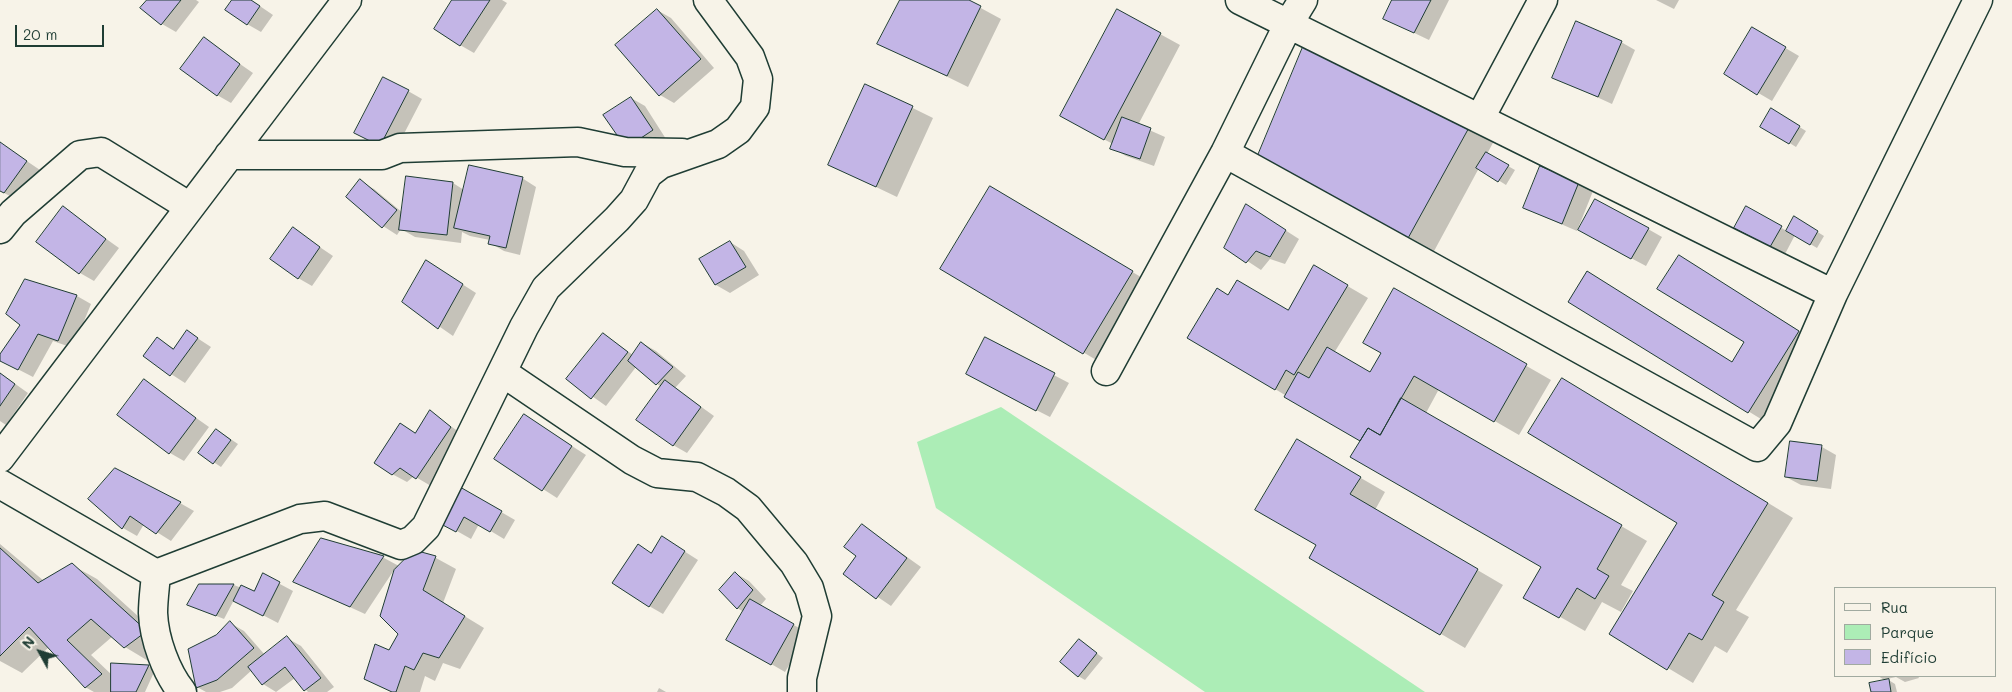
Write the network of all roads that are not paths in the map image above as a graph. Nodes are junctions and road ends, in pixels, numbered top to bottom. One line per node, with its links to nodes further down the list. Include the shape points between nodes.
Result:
1 (347, 0): 11 (street)
2 (708, 0): 9 (street, via 750,57 758,79 755,108 738,130 718,144)
3 (1240, 0): 7 (street)
4 (1303, 0): 7 (street)
5 (1543, 0): 8 (street)
6 (1978, 0): 14 (street)
7 (1289, 23): 8 (street); 10 (street)
8 (1480, 118): 14 (street)
9 (693, 153): 11 (street, via 625,152 578,142 400,148 382,155); 16 (street, via 661,164 648,174 634,200 617,219 546,288)
10 (1225, 153): 14 (street, via 1757,447 1777,423); 15 (street)
11 (229, 155): 12 (street)
12 (190, 207): 13 (street, via 101,152 80,155 13,213); 17 (street)
13 (0, 229)
14 (1833, 294)
15 (1106, 371)
16 (502, 372): 19 (street, via 426,527 413,540 401,545 324,516 300,519); 21 (street, via 632,460 657,473 697,477 748,508 794,563 812,597 817,616 802,678)
17 (0, 458)
18 (0, 484): 19 (street)
19 (156, 574): 20 (street, via 153,614 158,642)
20 (182, 692)
21 (802, 692)

